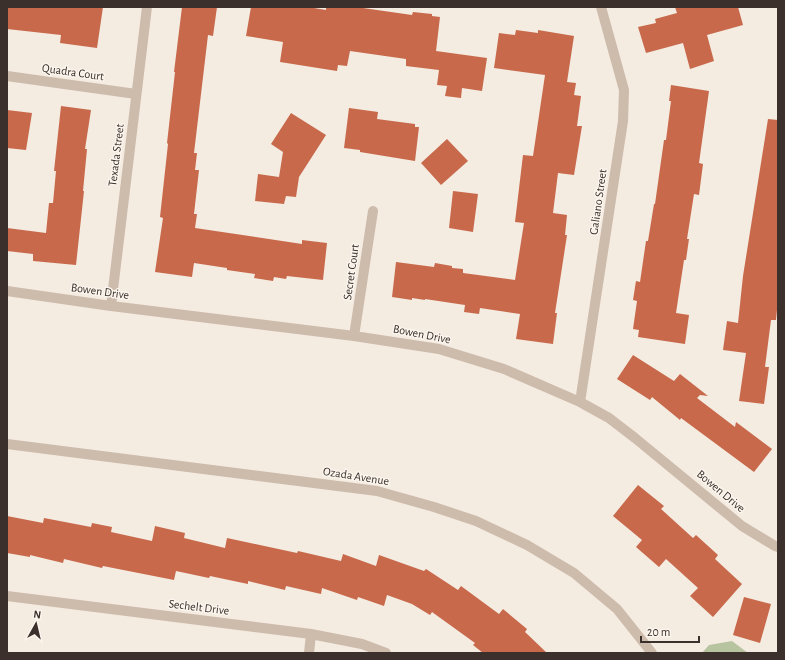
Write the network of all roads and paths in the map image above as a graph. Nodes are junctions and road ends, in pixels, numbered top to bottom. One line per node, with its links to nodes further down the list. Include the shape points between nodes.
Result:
1 (147, 7): 4 (street, Texada Street)
2 (601, 7): 9 (street, Galiano Street, via 624,90 624,105)
3 (7, 76): 4 (street, Quadra Court)
4 (136, 94): 7 (street, Texada Street)
5 (373, 211): 8 (street, Secret Court)
6 (7, 291): 7 (street, Bowen Drive)
7 (111, 306): 8 (street, Bowen Drive)
8 (354, 336): 9 (street, Bowen Drive, via 439,349 504,369)
9 (580, 402): 11 (street, Bowen Drive, via 609,418 636,438 742,526)
10 (7, 444): 16 (street, Ozada Avenue, via 377,491 434,506 476,521 521,542 574,573 617,609)
11 (778, 546)
12 (7, 596): 13 (street, Sechelt Drive)
13 (311, 634): 14 (street); 15 (street, Sechelt Drive, via 362,644)
14 (309, 653)
15 (386, 653)
16 (652, 653)

